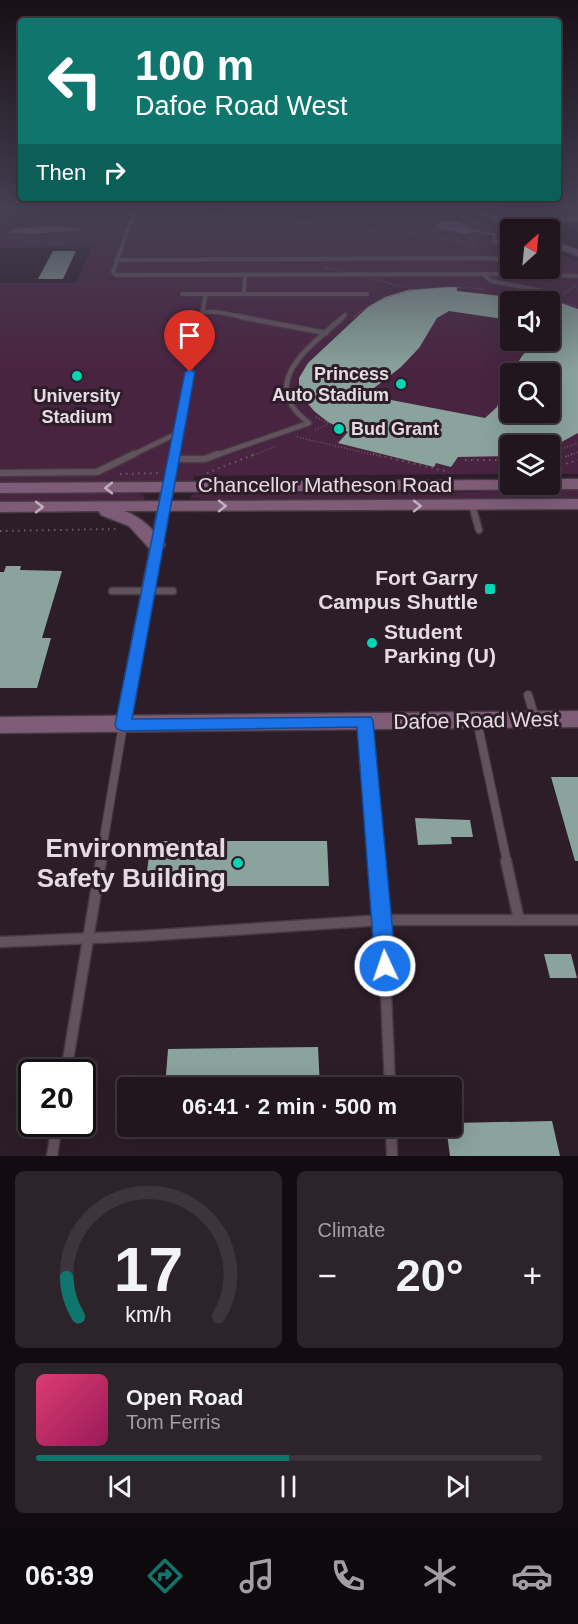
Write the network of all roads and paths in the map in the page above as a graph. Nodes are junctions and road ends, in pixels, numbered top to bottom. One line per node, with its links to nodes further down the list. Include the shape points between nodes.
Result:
1 (115, 264): 6 (lane, via 113,272 124,276)
2 (324, 267): 9 (path, bridge)
3 (483, 274): 4 (lane); 6 (lane); 11 (lane, via 491,280)
4 (500, 274)
5 (560, 275): 7 (lane)
6 (245, 276): 12 (lane)
7 (578, 276)
8 (578, 284): 16 (path)
9 (412, 289): 10 (path, via 450,286); 21 (path, via 385,296)
10 (491, 290)
11 (544, 291)
12 (244, 293): 14 (lane); 15 (lane)
13 (182, 294): 14 (lane)
14 (206, 294): 19 (lane)
15 (367, 294)
16 (560, 296)
17 (560, 302): 18 (path)
18 (578, 307)
19 (202, 312): 22 (lane); 24 (lane)
20 (345, 315): 22 (lane)
21 (354, 317)
22 (326, 333): 29 (lane, via 300,357 285,380 289,403 309,423 205,459)
23 (315, 416): 36 (path, via 330,424 297,437)
24 (178, 433): 29 (lane); 35 (lane, via 97,472)
25 (578, 443): 27 (path)
26 (276, 446): 37 (path)
27 (560, 449)
28 (578, 452): 30 (path)
29 (173, 459): 39 (lane)
30 (560, 459)
31 (465, 460): 32 (path)
32 (500, 460)
33 (578, 460): 34 (path)
34 (560, 466)
35 (0, 473)
36 (455, 474)
37 (202, 475)
38 (578, 484): 39 (main road, Chancellor Matheson Road)
39 (167, 487): 40 (main road, Chancellor Matheson Road, one-way to 40); 45 (street)
40 (0, 489)
41 (578, 504): 42 (main road, Chancellor Matheson Road)
42 (472, 506): 45 (main road, Chancellor Matheson Road, one-way to 42); 47 (lane)
43 (0, 507): 44 (main road, Chancellor Matheson Road, one-way to 44)
44 (79, 507): 45 (main road, Chancellor Matheson Road); 46 (main road, via 119,514)
45 (163, 507): 49 (street)
46 (135, 522): 48 (path, via 105,530); 49 (main road)
47 (479, 530)
48 (0, 531)
49 (156, 544): 50 (street)
50 (148, 590): 51 (lane); 52 (lane); 59 (street)
51 (112, 591)
52 (173, 591)
53 (528, 695): 54 (lane)
54 (536, 719): 55 (main road, Dafoe Road West); 56 (main road, Dafoe Road West)
55 (578, 719)
56 (476, 720): 57 (main road, Dafoe Road West); 60 (lane)
57 (365, 721): 59 (main road, Dafoe Road West); 62 (lane)
58 (0, 724): 59 (main road, Dafoe Road West)
59 (123, 725): 63 (lane)
60 (519, 920): 61 (lane); 62 (lane)
61 (578, 920)
62 (383, 921): 63 (lane); 66 (lane)
63 (89, 938): 64 (lane); 65 (lane)
64 (0, 942)
65 (68, 1059)
66 (390, 1077)
67 (55, 1137): 69 (lane)
68 (391, 1137): 70 (lane)
69 (52, 1156)
70 (392, 1156)

